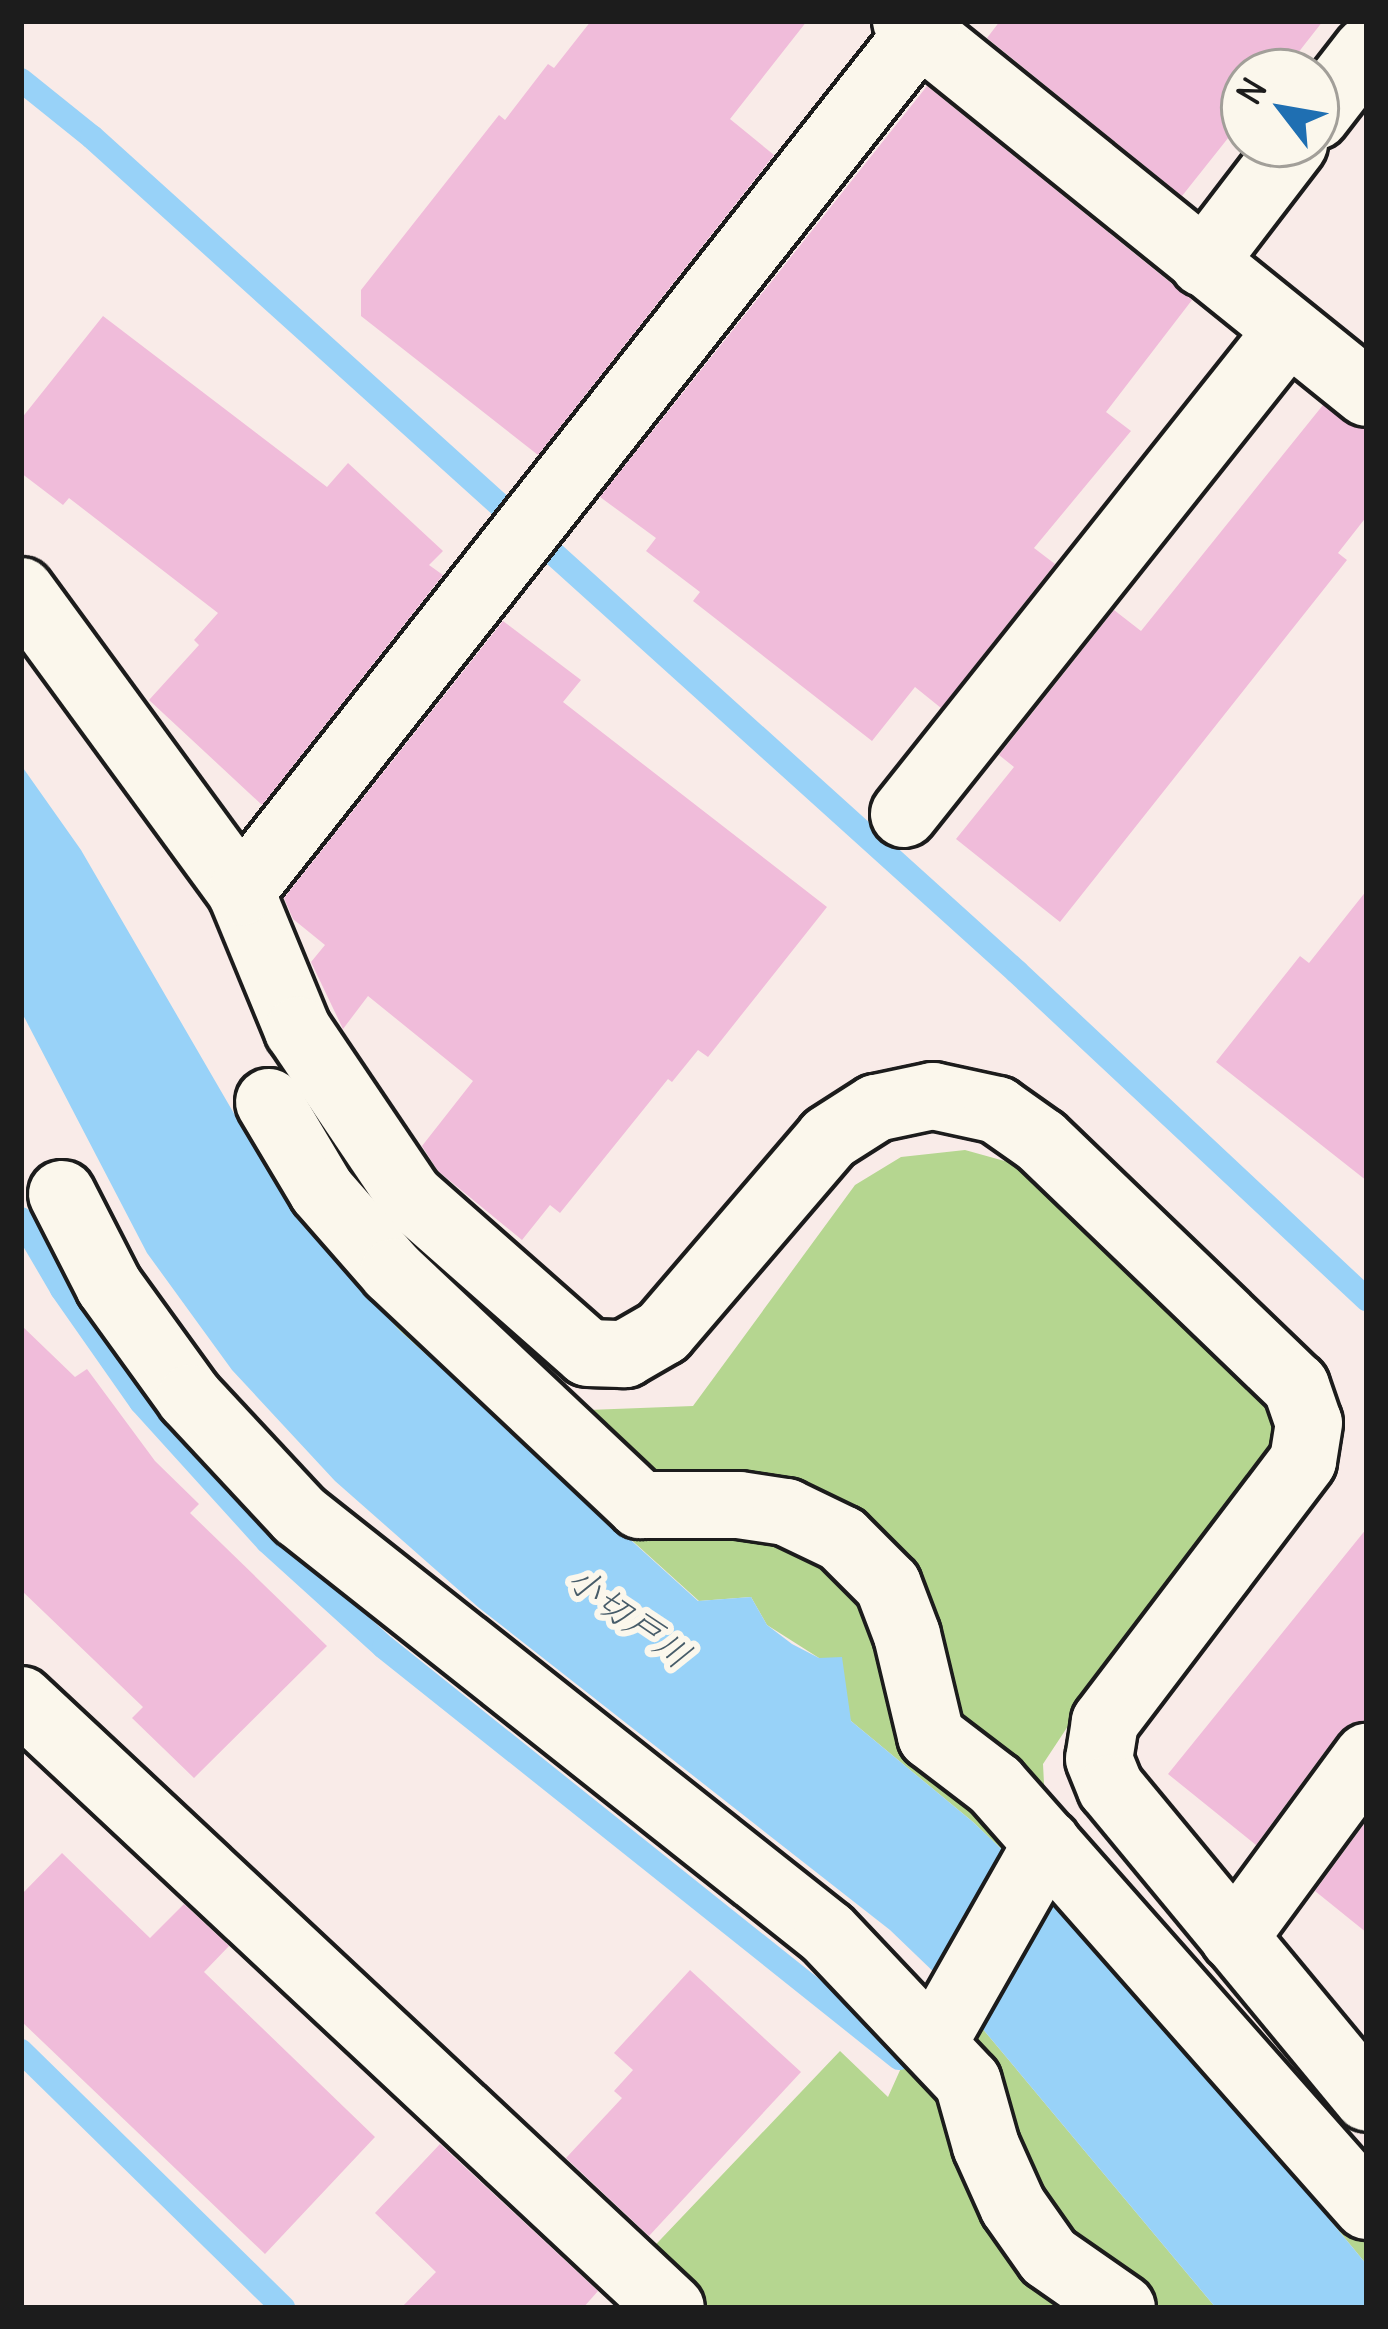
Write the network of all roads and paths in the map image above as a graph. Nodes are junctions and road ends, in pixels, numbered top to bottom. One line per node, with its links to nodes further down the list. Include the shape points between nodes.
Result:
1 (918, 24): 5 (street); 10 (street)
2 (1367, 50): 3 (street)
3 (1340, 85)
4 (1276, 168): 5 (street)
5 (1203, 263): 6 (street)
6 (1288, 331): 7 (street); 9 (street)
7 (1367, 393)
8 (21, 591): 10 (street)
9 (904, 814)
10 (241, 892): 16 (street, via 298,1030 410,1196 588,1353 625,1354 663,1333 829,1138 876,1108 933,1096 997,1110 1042,1141 1296,1386 1310,1423 1303,1461 1105,1722 1100,1759 1111,1788)
11 (269, 1102): 15 (street, via 322,1191 393,1272 640,1505 786,1512 842,1539 887,1585 931,1736 995,1785)
12 (62, 1194): 17 (street, via 109,1286 190,1398 299,1515 827,1933)
13 (21, 1700): 20 (street)
14 (1367, 1757): 16 (street)
15 (1043, 1850): 17 (street); 19 (street)
16 (1234, 1938): 18 (street)
17 (937, 2037): 21 (street, via 968,2081 986,2146 1036,2240)
18 (1366, 2094)
19 (1367, 2206)
20 (670, 2308)
21 (1122, 2308)

